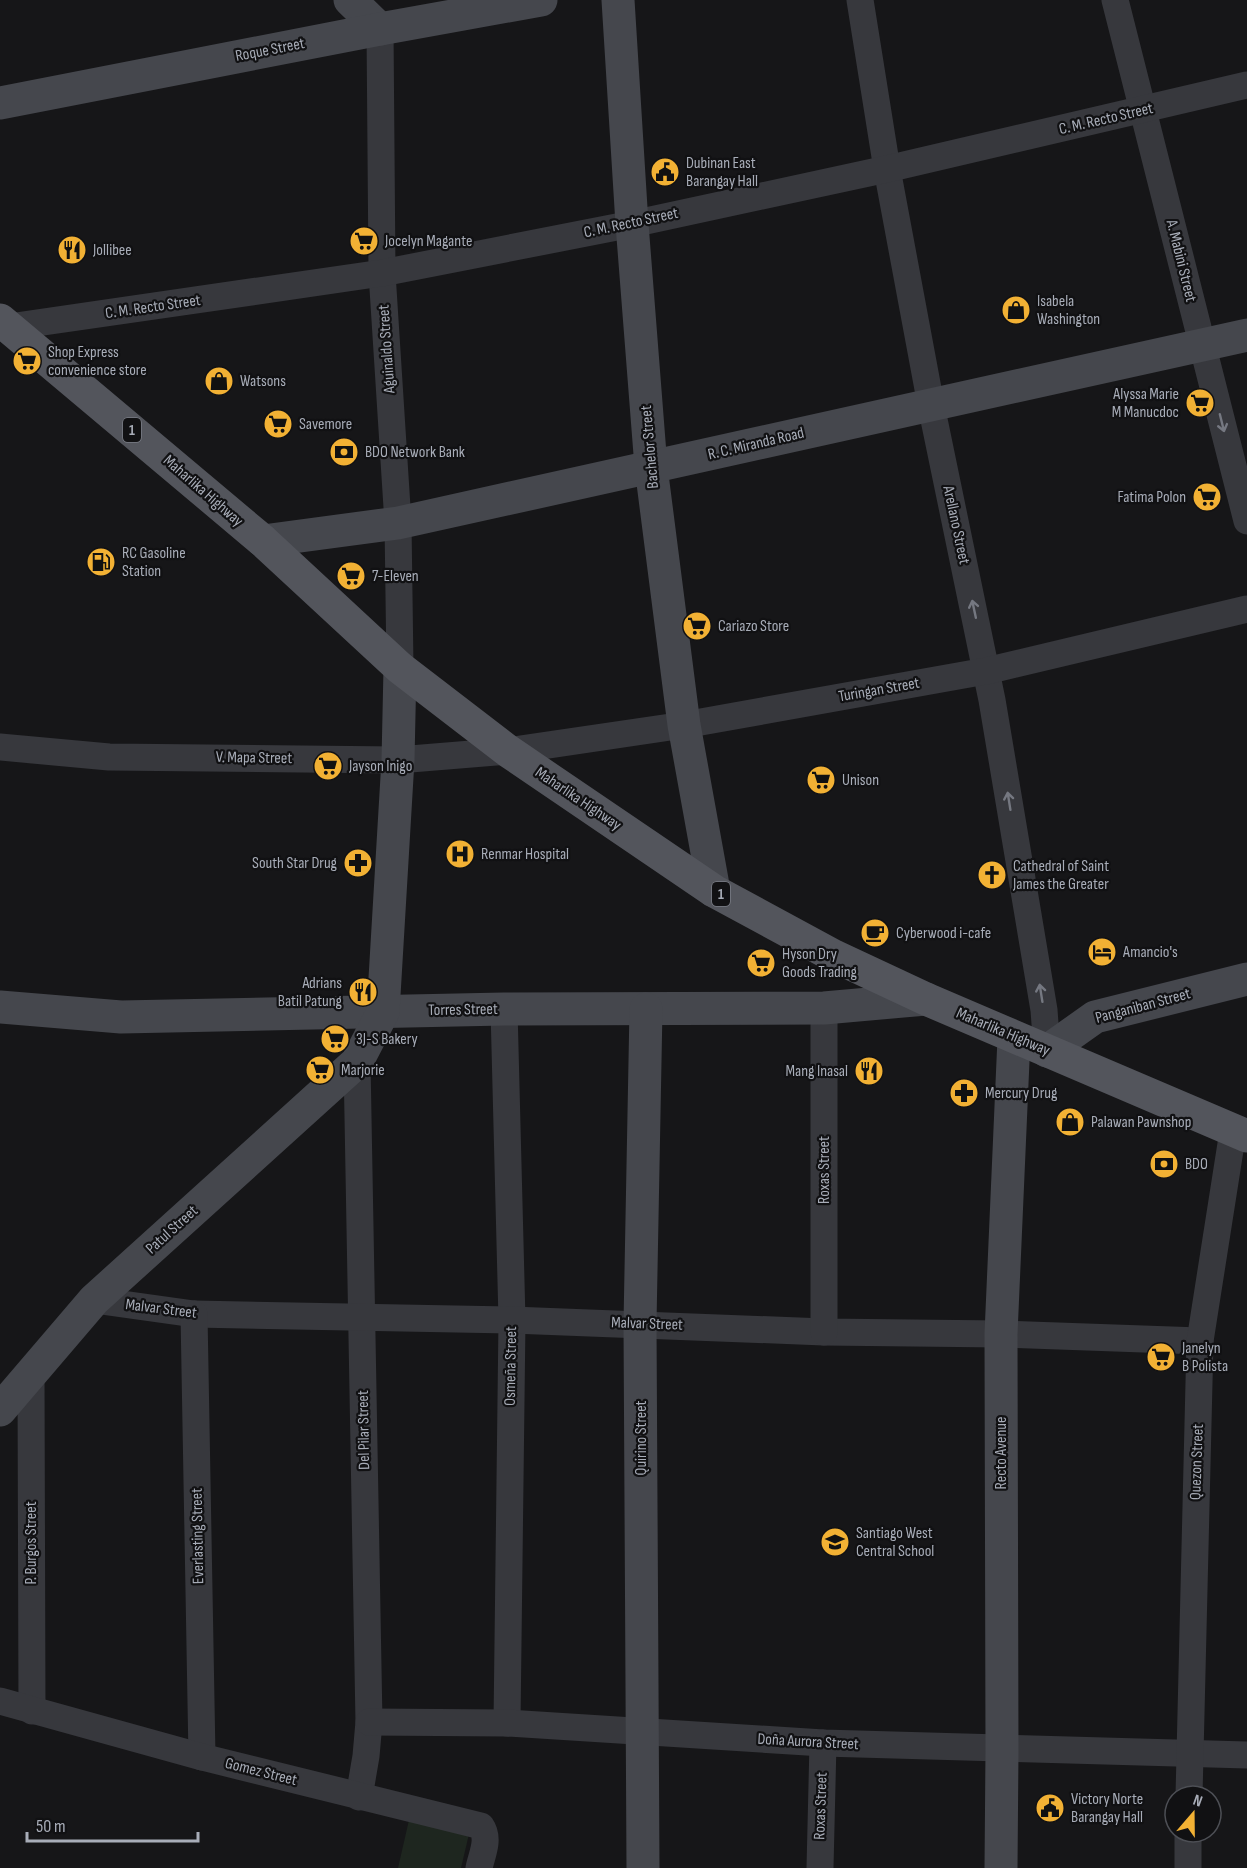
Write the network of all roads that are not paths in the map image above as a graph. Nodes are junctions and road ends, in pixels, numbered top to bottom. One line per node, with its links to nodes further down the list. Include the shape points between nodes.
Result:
1 (350, 0): 6 (street)
2 (541, 0): 6 (street, Roque Street)
3 (618, 0): 11 (street, Bachelor Street)
4 (860, 0): 10 (street, Arellano Street)
5 (1115, 0): 9 (street, A. Mabini Street)
6 (380, 29): 8 (street, Roque Street); 12 (street, Aguinaldo Street)
7 (1247, 85): 9 (street, C. M. Recto Street)
8 (0, 103)
9 (1143, 110): 10 (street, C. M. Recto Street); 15 (street, A. Mabini Street)
10 (887, 169): 11 (street, C. M. Recto Street); 16 (street, Arellano Street)
11 (632, 224): 12 (street, C. M. Recto Street); 17 (street, Bachelor Street)
12 (382, 273): 13 (street, C. M. Recto Street); 19 (street, Aguinaldo Street)
13 (4, 324): 20 (main road, Maharlika Highway / 1)
14 (1247, 335): 15 (street, R. C. Miranda Road)
15 (1202, 346): 16 (street, R. C. Miranda Road); 18 (street, A. Mabini Street, one-way to 18)
16 (931, 405): 17 (street, R. C. Miranda Road); 23 (street, Arellano Street, one-way to 16)
17 (651, 467): 19 (street, R. C. Miranda Road); 24 (street, Bachelor Street)
18 (1247, 521)
19 (398, 524): 20 (street, R. C. Miranda Road); 22 (street, Aguinaldo Street)
20 (263, 542): 22 (main road, Maharlika Highway / 1)
21 (1247, 609): 23 (street, Turingan Street)
22 (400, 668): 26 (main road, Maharlika Highway / 1); 27 (street)
23 (986, 670): 24 (street, Turingan Street); 37 (street, Arellano Street, one-way to 23, via 1042,998)
24 (684, 725): 26 (street, Turingan Street); 28 (street, Bachelor Street)
25 (0, 747): 27 (street, V. Mapa Street, via 109,757)
26 (508, 751): 27 (street, V. Mapa Street); 28 (main road, Maharlika Highway / 1)
27 (398, 760): 35 (street)
28 (714, 891): 30 (main road, Maharlika Highway / 1, via 834,956)
29 (1247, 979): 37 (street, Panganiban Street, via 1095,1017)
30 (926, 999): 32 (street, Torres Street); 36 (main road, Maharlika Highway / 1)
31 (0, 1007): 35 (street, Torres Street, via 121,1017)
32 (825, 1008): 34 (street, Torres Street); 45 (street, Roxas Street)
33 (504, 1009): 34 (street, Torres Street); 35 (street, Torres Street); 43 (street, Osmeña Street)
34 (646, 1009): 44 (street, Quirino Street)
35 (383, 1012): 38 (street)
36 (1014, 1038): 37 (main road, Maharlika Highway / 1); 46 (street, Recto Avenue)
37 (1047, 1051): 39 (main road, Maharlika Highway / 1)
38 (357, 1062): 40 (street, Patul Street); 42 (street, Del Pilar Street)
39 (1240, 1133): 47 (street, Quezon Street)
40 (94, 1300): 41 (street, Malvar Street); 48 (street, Patul Street)
41 (194, 1314): 42 (street, Malvar Street); 59 (street, Everlasting Street)
42 (363, 1317): 43 (street, Malvar Street); 52 (street, Del Pilar Street)
43 (512, 1320): 44 (street, Malvar Street); 53 (street, Osmeña Street)
44 (640, 1323): 45 (street, Malvar Street); 54 (street, Quirino Street)
45 (824, 1332): 46 (street, Malvar Street)
46 (1001, 1334): 47 (street, Malvar Street); 56 (street, Recto Avenue)
47 (1200, 1341): 57 (street, Quezon Street)
48 (31, 1376): 49 (street, Patul Street); 51 (street, P. Burgos Street)
49 (0, 1410)
50 (0, 1701): 51 (street, Gomez Street)
51 (32, 1711): 59 (street, Gomez Street)
52 (369, 1722): 53 (street, Doña Aurora Street); 61 (street, Del Pilar Street)
53 (507, 1723): 54 (street, Doña Aurora Street)
54 (642, 1732): 55 (street, Doña Aurora Street); 64 (street, Quirino Street)
55 (823, 1743): 56 (street, Doña Aurora Street); 65 (street, Roxas Street)
56 (1002, 1750): 57 (street, Doña Aurora Street); 66 (street, Recto Avenue)
57 (1189, 1753): 58 (street, Doña Aurora Street); 60 (street, Quezon Street)
58 (1247, 1755)
59 (202, 1757): 61 (street, Gomez Street)
60 (1189, 1784)
61 (359, 1797): 63 (street, Gomez Street, via 481,1827 486,1842)
62 (1188, 1844): 67 (street)
63 (479, 1868)
64 (643, 1868)
65 (820, 1868)
66 (1001, 1868)
67 (1188, 1868)

